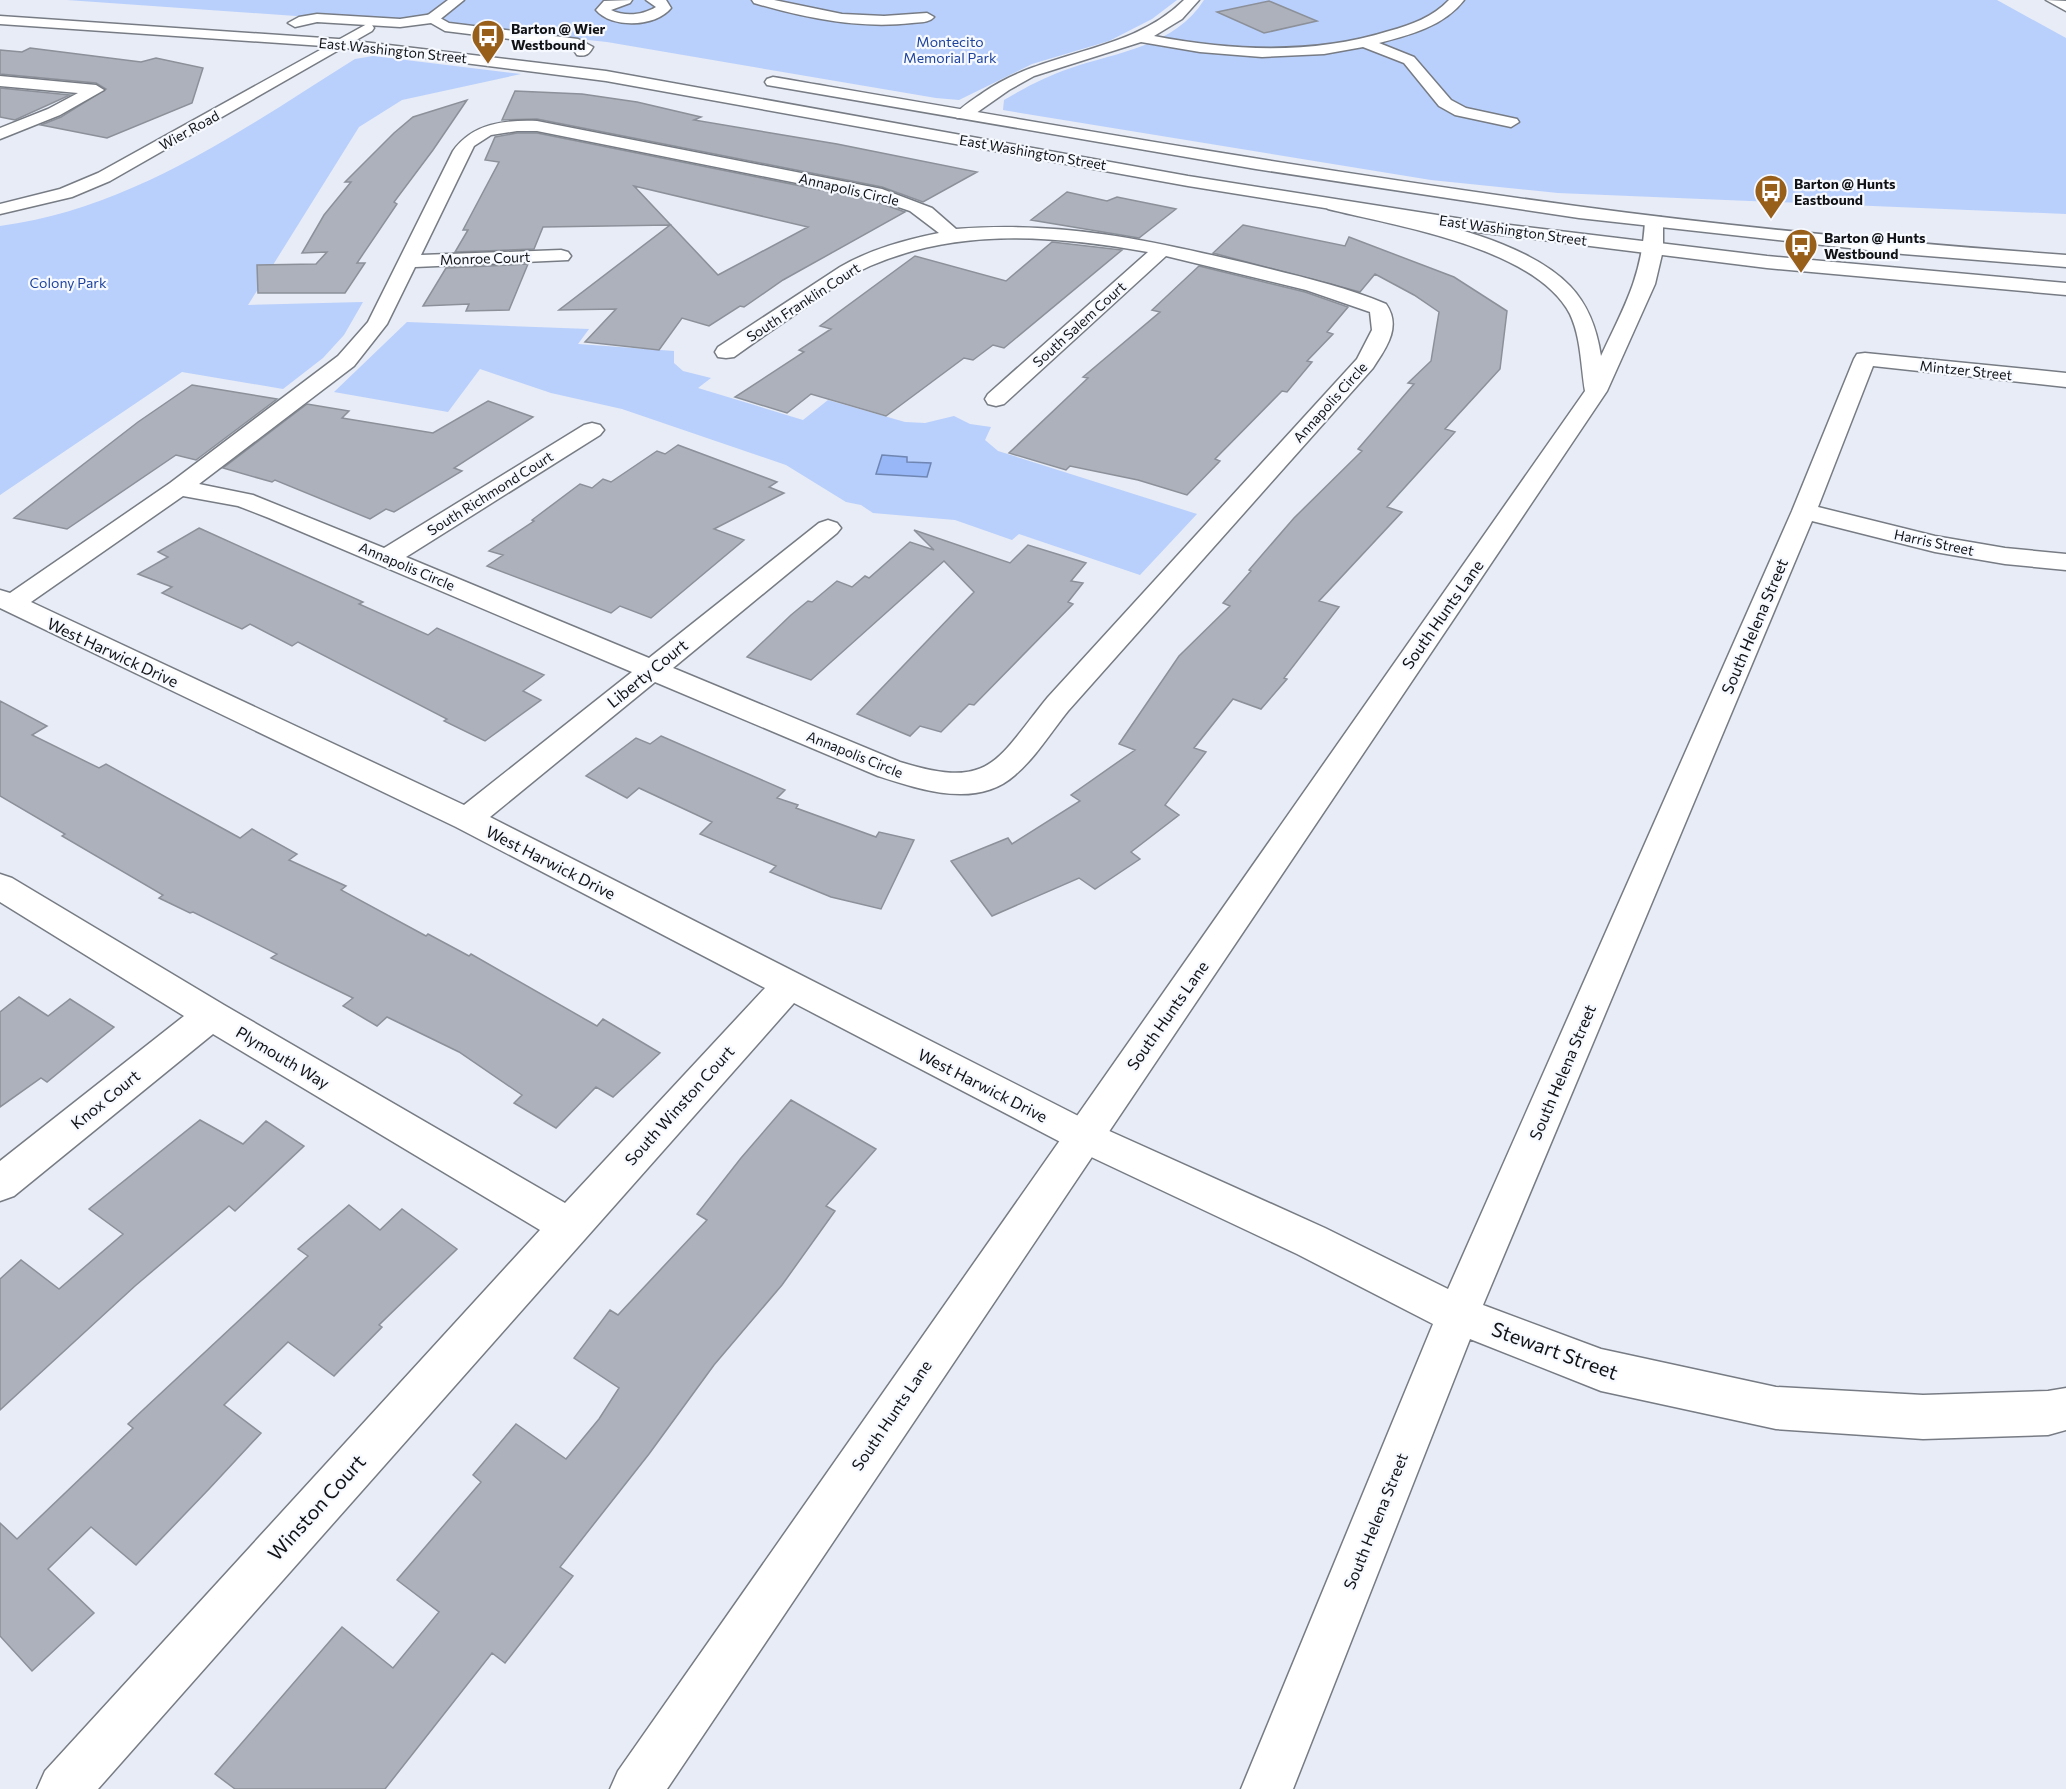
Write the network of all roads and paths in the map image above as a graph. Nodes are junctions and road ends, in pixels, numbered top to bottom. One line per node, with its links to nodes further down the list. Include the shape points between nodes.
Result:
1 (457, 0): 10 (street)
2 (625, 0): 3 (street, via 603,10 617,17 647,16 664,8)
3 (653, 0)
4 (759, 0): 9 (street, via 797,12 839,18)
5 (1192, 0): 13 (street, via 1169,22)
6 (1458, 0): 15 (street, via 1426,24)
7 (2053, 0): 8 (street)
8 (2066, 7)
9 (927, 17)
10 (433, 18): 12 (street, East Washington Street, via 406,23 324,19 289,22); 16 (street, via 445,27 578,43 586,47)
11 (0, 20): 14 (street, East Washington Street)
12 (367, 28): 14 (street, Wier Road); 16 (street, East Washington Street)
13 (1138, 36): 15 (street, via 1191,47 1276,53); 21 (street, via 1115,47 1029,73 989,94)
14 (338, 43): 20 (street, East Washington Street, via 606,76); 25 (street, Wier Road, via 105,177 66,193)
15 (1366, 43): 22 (street, via 1409,60 1445,102 1461,112)
16 (582, 52): 17 (street, East Washington Street)
17 (604, 55)
18 (753, 79): 21 (street, East Washington Street)
19 (0, 81): 23 (street, via 96,90)
20 (721, 96): 21 (street, via 755,90 925,118); 24 (street, East Washington Street)
21 (963, 115): 26 (street, East Washington Street, via 1287,170)
22 (1511, 122)
23 (0, 134)
24 (1330, 204): 29 (street, East Washington Street); 37 (street, via 1447,232 1538,269 1564,290 1581,315)
25 (0, 208)
26 (1654, 221): 29 (street, South Hunts Lane); 32 (street, East Washington Street, via 1883,247)
27 (950, 234): 28 (street, Annapolis Circle, via 1061,234 1107,238); 31 (street, Annapolis Circle, via 923,210 876,193 523,125 487,131 467,141); 34 (street, South Franklin Court, via 863,262)
28 (1162, 250): 38 (street, South Salem Court); 46 (street, Annapolis Circle, via 1361,300 1379,308 1385,320 1382,333 1365,363 997,774 974,782 920,779)
29 (1653, 250): 33 (street, East Washington Street, via 1930,279); 37 (street, South Hunts Lane, via 1645,284)
30 (561, 256): 31 (street, Monroe Court)
31 (409, 261): 40 (street, Annapolis Circle, via 376,324 346,361)
32 (2066, 261)
33 (2066, 288)
34 (726, 352)
35 (1865, 359): 36 (street, Mintzer Street); 41 (street, South Helena Street)
36 (2066, 380)
37 (1596, 391): 51 (street, South Hunts Lane)
38 (996, 399)
39 (592, 430): 43 (street, South Richmond Court)
40 (179, 488): 43 (street, Annapolis Circle, via 244,500); 45 (street, Annapolis Circle)
41 (1804, 510): 44 (street, Harris Street, via 1935,544); 54 (street, South Helena Street)
42 (828, 528): 46 (street, Liberty Court)
43 (388, 557): 46 (street, Annapolis Circle)
44 (2066, 562)
45 (5, 601): 47 (street, West Harwick Drive)
46 (651, 670): 47 (street, Liberty Court)
47 (467, 819): 49 (street, West Harwick Drive)
48 (0, 886): 50 (street, Plymouth Way)
49 (789, 985): 51 (street, West Harwick Drive); 53 (street, South Winston Court)
50 (211, 1015): 52 (street, Knox Court); 53 (street, Plymouth Way)
51 (1083, 1137): 54 (street, Stewart Street, via 1311,1241); 57 (street, South Hunts Lane)
52 (0, 1184)
53 (569, 1226): 56 (street, Winston Court)
54 (1458, 1315): 55 (street, Stewart Street, via 1601,1370 1776,1408 1923,1417); 58 (street, South Helena Street)
55 (2066, 1409)
56 (63, 1789)
57 (636, 1789)
58 (1267, 1789)

